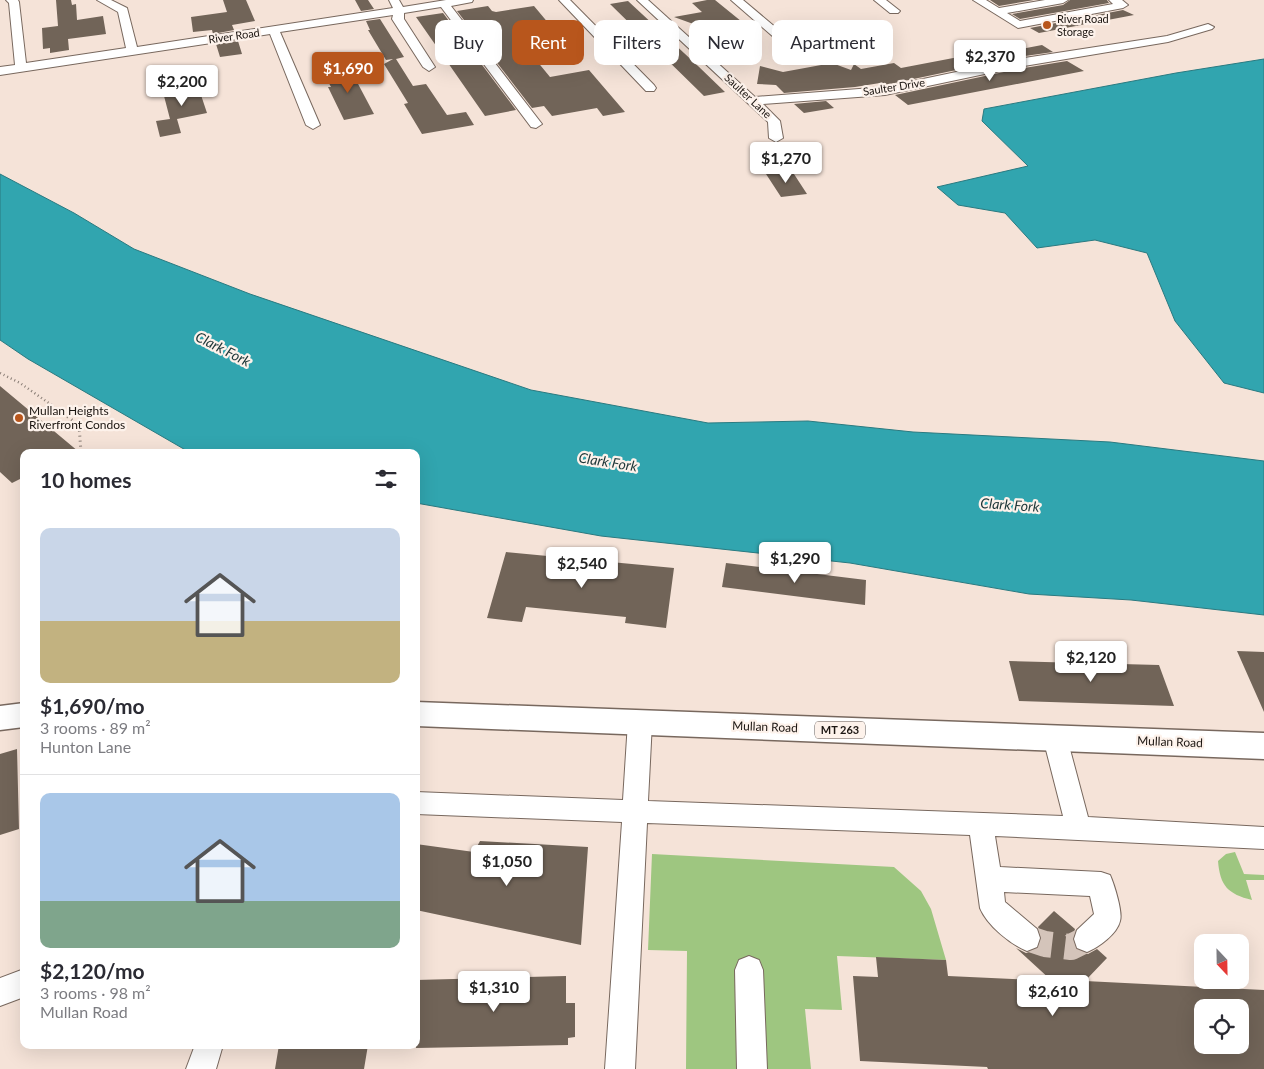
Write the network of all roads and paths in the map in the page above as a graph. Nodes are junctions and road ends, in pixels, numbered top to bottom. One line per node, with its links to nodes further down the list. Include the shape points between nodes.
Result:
1 (11, 0): 20 (street, via 14,2)
2 (102, 0): 18 (street, via 123,10)
3 (468, 0): 11 (street, River Road)
4 (564, 0): 22 (street)
5 (642, 0): 23 (street, Saulter Lane)
6 (736, 0): 17 (street)
7 (879, 0): 13 (street)
8 (980, 0): 14 (street)
9 (1063, 0): 14 (street)
10 (1114, 0): 14 (street, via 1123,5 1018,25)
11 (444, 4): 12 (street, River Road); 25 (street)
12 (396, 5): 16 (street, River Road); 19 (street, via 398,19)
13 (894, 11)
14 (997, 12)
15 (1208, 26): 23 (street, Saulter Drive, via 1168,39 1018,63 885,91)
16 (274, 30): 18 (street, River Road); 24 (street)
17 (772, 30)
18 (132, 50): 20 (street, River Road)
19 (429, 67)
20 (20, 68): 21 (street, River Road)
21 (0, 71)
22 (650, 88)
23 (755, 101): 26 (street, Saulter Lane, via 774,121)
24 (313, 124)
25 (536, 124)
26 (776, 138)
27 (0, 373): 28 (path, via 20,382 79,425)
28 (81, 449)
29 (420, 714): 32 (main road, Mullan Road / MT 263)
30 (20, 716): 31 (main road)
31 (0, 718)
32 (640, 722): 33 (main road, Mullan Road / MT 263); 36 (street)
33 (1055, 738): 34 (main road, Mullan Road / MT 263); 38 (street)
34 (1264, 746)
35 (420, 803): 36 (street)
36 (636, 811): 37 (street); 48 (street)
37 (981, 825): 38 (street); 40 (street)
38 (1078, 828): 39 (street)
39 (1264, 838)
40 (989, 879): 41 (street, via 993,908); 42 (street, via 1101,884 1108,919)
41 (1027, 938)
42 (1087, 939)
43 (748, 970): 49 (street)
44 (20, 984): 45 (street)
45 (0, 992)
46 (208, 1049): 47 (street)
47 (201, 1069)
48 (620, 1069)
49 (752, 1069)

